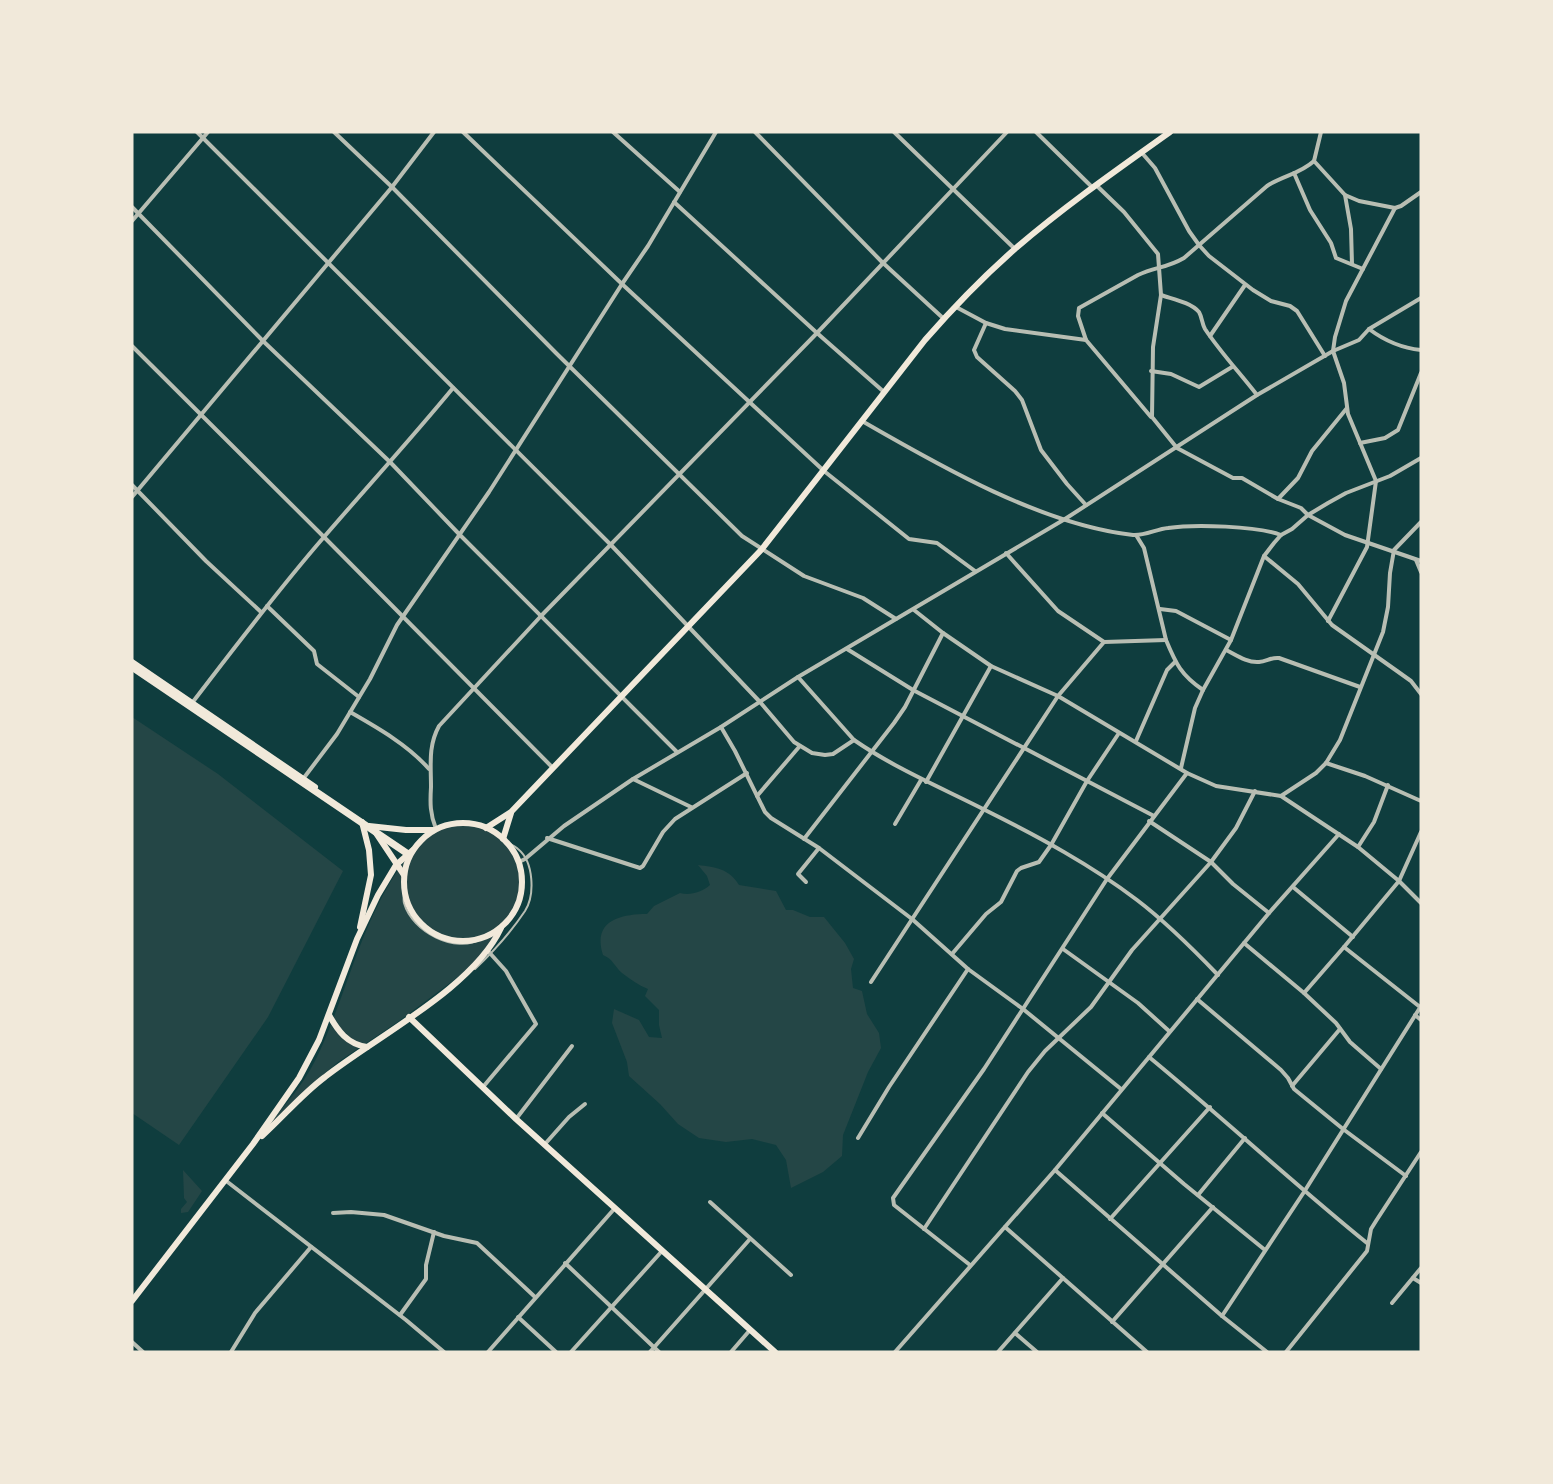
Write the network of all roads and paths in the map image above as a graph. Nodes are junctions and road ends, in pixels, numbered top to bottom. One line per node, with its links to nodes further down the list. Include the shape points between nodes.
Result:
1 (198, 132): 14 (street)
2 (208, 132): 14 (street)
3 (334, 132): 19 (street)
4 (434, 132): 19 (street)
5 (463, 132): 36 (street)
6 (716, 132): 21 (street)
7 (755, 132): 32 (street)
8 (894, 132): 20 (street)
9 (1007, 132): 20 (street)
10 (1036, 132): 18 (street)
11 (1170, 132): 15 (main road)
12 (1321, 132): 16 (street)
13 (616, 133): 21 (street)
14 (203, 138): 27 (street); 31 (street)
15 (1141, 152): 18 (main road); 29 (street, via 1155,168)
16 (1314, 161): 17 (street); 23 (street)
17 (1294, 173): 29 (street, via 1267,186); 33 (street, via 1336,258)
18 (1094, 186): 30 (main road); 34 (street, via 1150,242 1158,254)
19 (392, 187): 31 (street); 52 (street)
20 (952, 190): 30 (street); 32 (street)
21 (680, 192): 24 (street)
22 (1421, 192): 26 (street)
23 (1345, 195): 26 (street); 33 (street)
24 (674, 202): 36 (street); 44 (street)
25 (132, 207): 27 (street)
26 (1395, 208): 35 (street)
27 (138, 214): 28 (street); 47 (street)
28 (132, 221)
29 (1199, 245): 34 (street, via 1170,267); 37 (street)
30 (1015, 249): 40 (main road)
31 (328, 262): 47 (street); 56 (street)
32 (882, 262): 41 (street); 44 (street)
33 (1352, 264): 35 (street)
34 (1159, 268): 38 (street); 46 (street, via 1138,274 1080,305 1078,315)
35 (1363, 268): 50 (street, via 1339,318)
36 (622, 284): 52 (street); 59 (street)
37 (1245, 285): 45 (street); 51 (street, via 1297,311)
38 (1161, 295): 45 (street, via 1197,311); 54 (street)
39 (1421, 298): 43 (street)
40 (956, 307): 41 (main road); 42 (street)
41 (944, 319): 57 (main road)
42 (986, 323): 46 (street); 76 (street, via 974,347 977,357 1022,400 1041,450)
43 (1369, 329): 49 (street, via 1387,341); 50 (street, via 1359,340)
44 (817, 333): 57 (street); 59 (street)
45 (1210, 336): 53 (street)
46 (1086, 340): 62 (street)
47 (263, 341): 61 (street); 68 (street)
48 (132, 346): 61 (street)
49 (1421, 350)
50 (1333, 351): 51 (street); 60 (street)
51 (1325, 356): 58 (street)
52 (569, 366): 65 (street); 70 (street)
53 (1232, 367): 54 (street, via 1197,388 1171,374); 58 (street)
54 (1151, 371): 62 (street)
55 (1421, 373): 64 (street, via 1398,430 1386,438)
56 (453, 388): 65 (street); 68 (street)
57 (884, 392): 63 (main road)
58 (1257, 395): 66 (street)
59 (749, 402): 69 (street); 70 (street)
60 (1347, 407): 64 (street); 75 (street, via 1312,451 1298,478)
61 (201, 414): 73 (street); 83 (street)
62 (1152, 417): 66 (street)
63 (862, 421): 69 (main road); 78 (street, via 979,484)
64 (1360, 443): 71 (street)
65 (516, 448): 80 (street); 85 (street)
66 (1177, 448): 75 (street); 76 (street)
67 (1421, 458): 71 (street)
68 (391, 463): 80 (street); 83 (street)
69 (824, 471): 86 (main road); 92 (street, via 909,539 937,543)
70 (678, 474): 85 (street); 86 (street, via 742,536)
71 (1376, 481): 77 (street); 84 (street)
72 (132, 485): 73 (street)
73 (138, 490): 74 (street); 97 (street)
74 (132, 497)
75 (1278, 499): 77 (street)
76 (1086, 505): 78 (street)
77 (1308, 515): 82 (street); 84 (street)
78 (1065, 519): 81 (street); 88 (street)
79 (1421, 522): 87 (street)
80 (459, 534): 98 (street); 99 (street)
81 (1136, 535): 82 (street, via 1193,526 1263,530); 95 (street, via 1144,548)
82 (1281, 535): 89 (street)
83 (324, 537): 94 (street); 98 (street)
84 (1367, 543): 87 (street); 101 (street)
85 (611, 545): 99 (street); 102 (street)
86 (762, 549): 100 (street, via 804,576 863,598); 102 (main road)
87 (1394, 550): 90 (street); 109 (street, via 1386,621)
88 (1006, 553): 92 (street); 106 (street, via 1058,611)
89 (1264, 556): 101 (street, via 1298,584); 105 (street)
90 (1416, 559): 91 (street); 93 (street)
91 (1421, 561)
92 (976, 571): 96 (street)
93 (1421, 572)
94 (267, 606): 97 (street); 122 (street, via 314,651 317,664)
95 (1160, 609): 104 (street); 105 (street, via 1176,611)
96 (914, 610): 100 (street); 103 (street)
97 (261, 612): 124 (street)
98 (404, 616): 116 (street); 122 (street)
99 (542, 616): 116 (street); 120 (street)
100 (897, 619): 107 (street)
101 (1328, 621): 109 (street)
102 (688, 627): 120 (main road); 123 (street)
103 (943, 633): 112 (street); 117 (street)
104 (1166, 640): 106 (street); 111 (street)
105 (1231, 640): 108 (street)
106 (1104, 642): 121 (street)
107 (846, 648): 114 (street); 117 (street)
108 (1226, 650): 115 (street, via 1249,661 1280,658); 118 (street)
109 (1374, 655): 115 (street); 119 (street, via 1411,681)
110 (132, 662): 124 (main road)
111 (1175, 662): 118 (street, via 1185,678); 130 (street, via 1167,669)
112 (991, 666): 121 (street); 126 (street)
113 (132, 667): 168 (main road)
114 (798, 677): 123 (street); 129 (street)
115 (1360, 687): 135 (street, via 1349,720)
116 (474, 689): 136 (street); 138 (street, via 435,733)
117 (913, 690): 126 (street); 133 (street)
118 (1203, 690): 137 (street)
119 (1421, 694)
120 (621, 696): 134 (street); 136 (main road)
121 (1058, 696): 128 (street); 132 (street)
122 (359, 697): 125 (street)
123 (760, 702): 127 (street); 131 (street)
124 (192, 703): 141 (main road)
125 (350, 712): 138 (street, via 395,740); 141 (street)
126 (964, 717): 132 (street); 143 (street)
127 (721, 727): 134 (street); 139 (street)
128 (1119, 733): 130 (street); 144 (street)
129 (854, 740): 131 (street, via 833,754 812,753); 133 (street)
130 (1136, 741): 137 (street)
131 (799, 747): 147 (street)
132 (1023, 748): 144 (street); 151 (street)
133 (872, 751): 143 (street); 163 (street)
134 (677, 752): 142 (street)
135 (1326, 763): 145 (street); 148 (street)
136 (552, 767): 152 (main road)
137 (1181, 768): 140 (street)
138 (429, 770): 159 (street)
139 (747, 773): 147 (street); 150 (street)
140 (1187, 773): 146 (street, via 1216,786); 153 (street)
141 (303, 778): 154 (main road)
142 (633, 779): 150 (street); 162 (street)
143 (923, 781): 151 (street); 156 (street)
144 (1087, 781): 153 (street); 165 (street)
145 (1388, 785): 149 (street); 166 (street, via 1374,822)
146 (1255, 791): 148 (street); 170 (street, via 1236,828)
147 (757, 796): 163 (street, via 771,818)
148 (1281, 796): 161 (street)
149 (1421, 801)
150 (691, 807): 162 (street, via 663,832 640,868)
151 (985, 809): 165 (street); 179 (street)
152 (511, 812): 158 (main road); 164 (main road)
153 (1154, 816): 155 (street)
154 (361, 820): 157 (main road); 183 (main road, via 371,871)
155 (1149, 822): 170 (street); 173 (street)
156 (895, 824)
157 (369, 825): 159 (main road); 171 (main road)
158 (486, 828): 159 (main road, via 461,823); 164 (main road)
159 (435, 830): 168 (main road)
160 (1421, 832): 174 (street)
161 (1338, 834): 166 (street); 176 (street)
162 (547, 838): 169 (street)
163 (804, 839): 167 (street)
164 (505, 840): 169 (main road); 169 (lane, via 520,850)
165 (1051, 845): 173 (street); 188 (street, via 1039,862 1017,872 1001,902)
166 (1358, 847): 174 (street)
167 (819, 848): 175 (street, via 798,874); 179 (street)
168 (410, 852): 171 (main road); 172 (main road)
169 (522, 860): 181 (main road, via 522,892 517,907); 187 (lane, via 531,880 527,906)
170 (1210, 862): 178 (street); 180 (street)
171 (396, 864): 172 (main road); 183 (main road)
172 (404, 875): 181 (main road, via 407,903 414,916 437,936 466,942)
173 (1107, 879): 180 (street); 186 (street)
174 (1398, 881): 177 (street); 182 (street)
175 (806, 882)
176 (1293, 887): 178 (street); 182 (street)
177 (1421, 903)
178 (1269, 913): 184 (street)
179 (912, 919): 188 (street); 192 (street)
180 (1159, 919): 190 (street); 191 (street)
181 (502, 927): 187 (main road)
182 (1353, 937): 185 (street)
183 (357, 939): 197 (main road)
184 (1244, 943): 190 (street); 193 (street)
185 (1344, 947): 193 (street); 195 (street)
186 (1063, 949): 191 (street); 196 (street)
187 (489, 952): 199 (main road); 209 (street, via 506,971 536,1024)
188 (952, 954): 189 (street)
189 (968, 969): 196 (street); 216 (street)
190 (1218, 975): 194 (street)
191 (1110, 981): 202 (street); 203 (street)
192 (871, 982)
193 (1304, 993): 201 (street)
194 (1197, 999): 202 (street); 208 (street, via 1281,1070)
195 (1421, 1006): 198 (street)
196 (1023, 1008): 203 (street); 233 (street, via 892,1200)
197 (329, 1015): 205 (main road, via 341,1034 358,1046); 218 (main road, via 299,1078)
198 (1415, 1015): 200 (street); 207 (street)
199 (411, 1019): 205 (main road); 209 (main road)
200 (1421, 1020)
201 (1340, 1029): 207 (street); 208 (street)
202 (1169, 1031): 206 (street)
203 (1058, 1039): 210 (street); 233 (street, via 1028,1072)
204 (572, 1046): 214 (street)
205 (368, 1047): 218 (main road, via 324,1077)
206 (1149, 1056): 210 (street); 212 (street)
207 (1381, 1069): 215 (street)
208 (1292, 1086): 215 (street)
209 (483, 1088): 214 (main road)
210 (1122, 1089): 213 (street)
211 (585, 1104): 219 (street)
212 (1210, 1107): 217 (street); 221 (street)
213 (1102, 1113): 221 (street); 222 (street)
214 (516, 1119): 219 (main road)
215 (1343, 1129): 223 (street); 225 (street)
216 (858, 1138)
217 (1245, 1138): 225 (street); 226 (street)
218 (253, 1144): 224 (main road)
219 (545, 1144): 229 (main road)
220 (1421, 1152): 223 (street)
221 (1160, 1164): 226 (street); 231 (street)
222 (1055, 1170): 231 (street); 232 (street)
223 (1406, 1176): 236 (street, via 1376,1221)
224 (225, 1180): 237 (street); 250 (main road)
225 (1304, 1192): 236 (street); 239 (street)
226 (1198, 1195): 228 (street)
227 (710, 1202): 235 (street)
228 (1213, 1207): 239 (street); 241 (street)
229 (615, 1208): 238 (main road); 240 (street)
230 (333, 1213): 234 (street, via 384,1215)
231 (1110, 1219): 241 (street)
232 (1005, 1227): 242 (street); 245 (street)
233 (924, 1229): 242 (street)
234 (434, 1232): 249 (street, via 477,1243); 253 (street, via 426,1279)
235 (750, 1239): 244 (street); 248 (street)
236 (1367, 1243): 276 (street, via 1367,1251)
237 (311, 1247): 253 (street); 262 (street, via 255,1313)
238 (662, 1250): 248 (main road); 252 (street)
239 (1265, 1250): 254 (street)
240 (565, 1263): 249 (street); 252 (street)
241 (1164, 1264): 254 (street); 256 (street)
242 (970, 1265): 271 (street)
243 (1421, 1268): 246 (street)
244 (791, 1275)
245 (1063, 1278): 256 (street); 258 (street)
246 (1413, 1278): 247 (street); 251 (street)
247 (1421, 1283)
248 (706, 1289): 257 (main road); 260 (street)
249 (535, 1297): 255 (street)
250 (132, 1301)
251 (1392, 1303)
252 (611, 1306): 260 (street); 266 (street)
253 (400, 1315): 263 (street)
254 (1222, 1316): 275 (street)
255 (518, 1317): 264 (street); 265 (street)
256 (1113, 1322): 274 (street)
257 (750, 1330): 269 (street); 270 (main road)
258 (1015, 1333): 272 (street); 273 (street)
259 (132, 1342): 261 (street)
260 (654, 1347): 267 (street); 268 (street)
261 (143, 1352)
262 (231, 1352)
263 (444, 1352)
264 (488, 1352)
265 (556, 1352)
266 (571, 1352)
267 (650, 1352)
268 (659, 1352)
269 (731, 1352)
270 (775, 1352)
271 (895, 1352)
272 (998, 1352)
273 (1037, 1352)
274 (1147, 1352)
275 (1267, 1352)
276 (1286, 1352)

